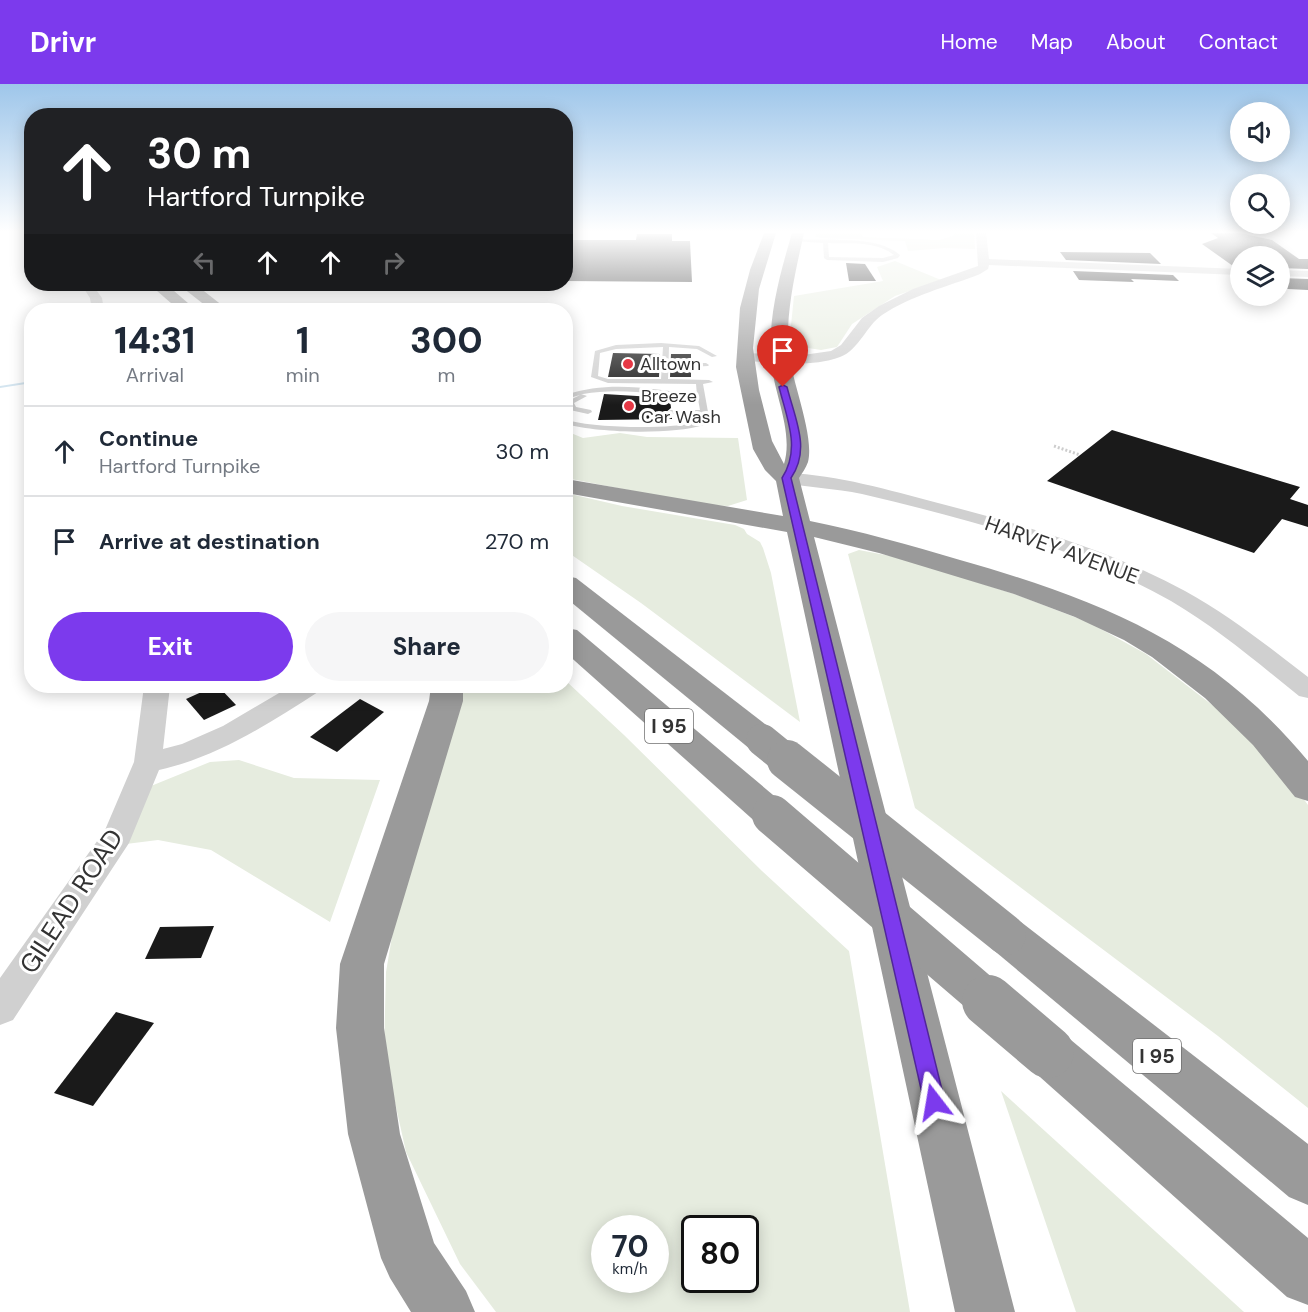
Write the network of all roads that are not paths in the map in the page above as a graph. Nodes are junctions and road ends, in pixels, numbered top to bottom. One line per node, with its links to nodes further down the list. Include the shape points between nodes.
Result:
1 (751, 290): 10 (highway)
2 (784, 290): 9 (highway)
3 (925, 290): 9 (street, via 867,321 848,349 834,356 810,358)
4 (165, 291): 6 (highway)
5 (195, 291): 7 (highway)
6 (180, 303)
7 (211, 303)
8 (666, 346): 11 (lane, via 696,347); 12 (lane, via 669,365); 12 (lane, via 614,346 600,350 593,373 594,377 608,381)
9 (779, 352): 10 (street); 24 (highway, via 798,447 795,466)
10 (744, 357): 24 (highway, via 763,448 772,465)
11 (708, 363): 11 (lane, via 691,365)
12 (664, 382): 13 (lane)
13 (699, 382): 14 (lane); 17 (lane)
14 (709, 382)
15 (665, 393): 16 (lane, via 604,389); 17 (lane); 18 (lane, via 597,394)
16 (573, 396)
17 (700, 397): 22 (lane)
18 (573, 401)
19 (573, 408): 20 (lane)
20 (588, 412)
21 (671, 412): 22 (lane)
22 (704, 412): 23 (lane, via 701,423 686,427 585,427)
23 (573, 424)
24 (786, 478): 26 (highway); 29 (street, HARVEY AVENUE, via 830,481 1006,526 1136,575 1230,630)
25 (573, 488): 26 (highway)
26 (797, 526): 34 (highway, via 987,576 1106,619 1202,678 1245,717); 39 (highway)
27 (573, 590): 36 (highway, I 95, bridge)
28 (573, 643): 37 (highway, I 95, bridge)
29 (1308, 690)
30 (156, 693): 33 (street, GILEAD ROAD)
31 (298, 693): 33 (street, via 203,747)
32 (447, 693): 38 (highway, via 362,964 360,1028 374,1134 410,1258)
33 (148, 762): 35 (street, GILEAD ROAD, via 118,835)
34 (1308, 787)
35 (0, 1008)
36 (1308, 1178)
37 (1308, 1276)
38 (445, 1312)
39 (985, 1312)

